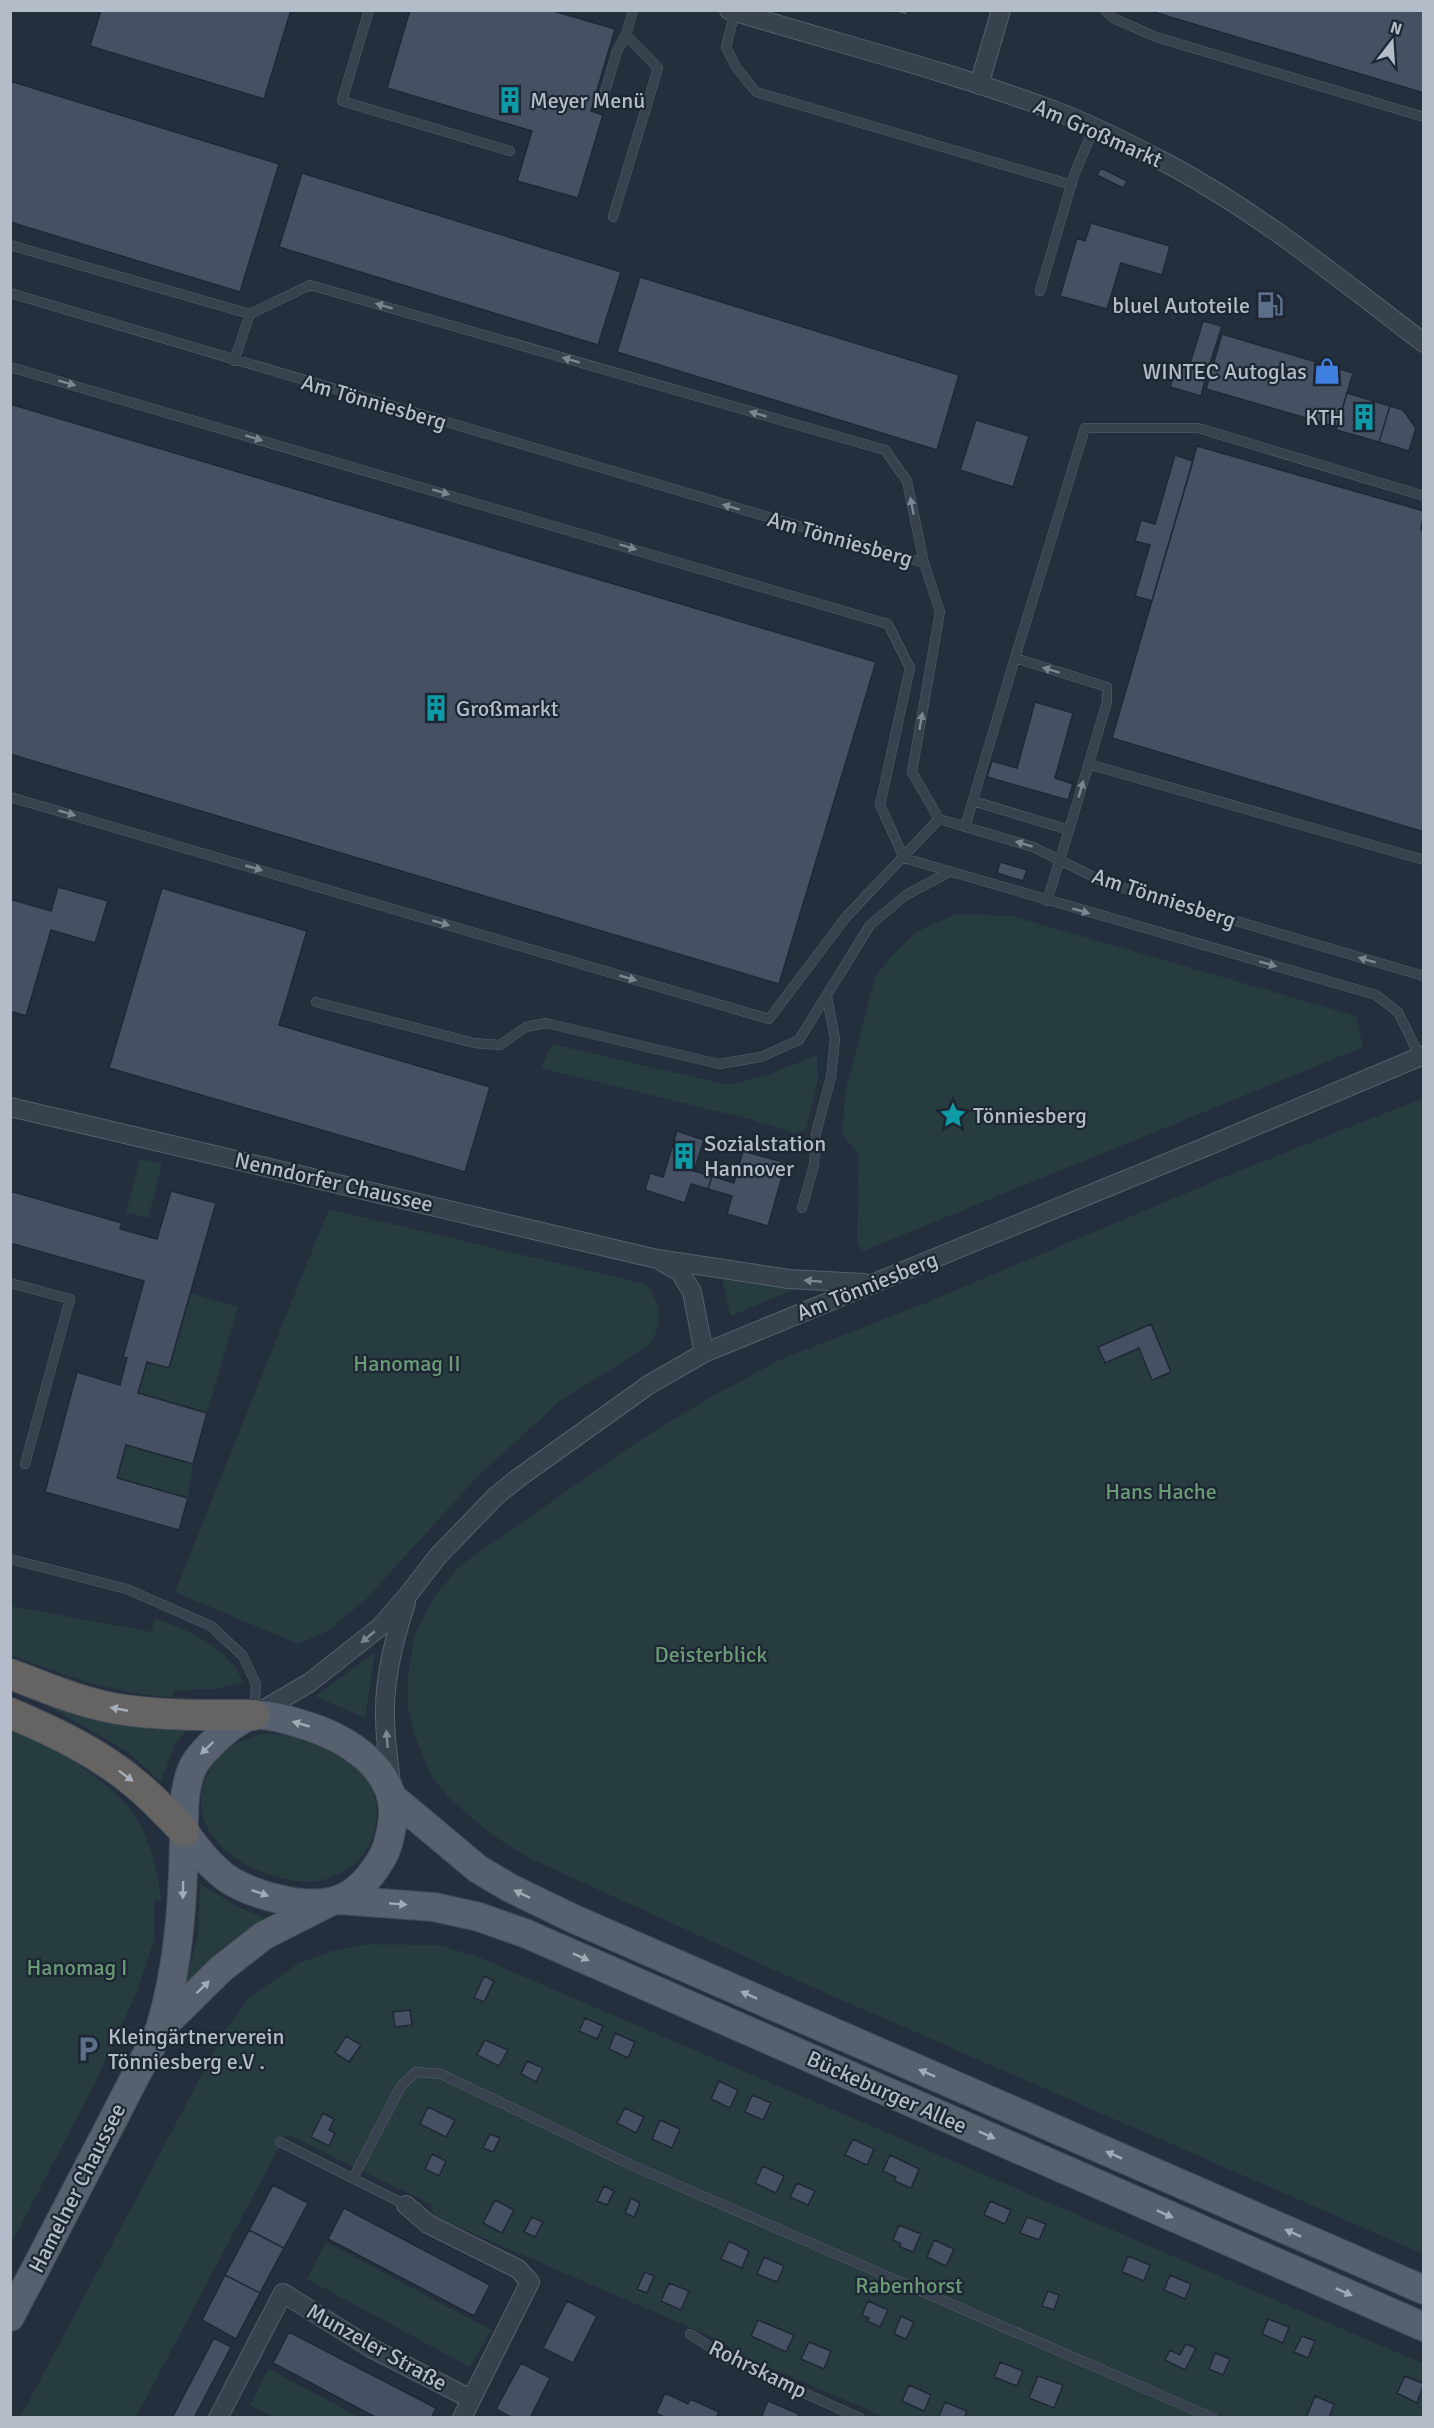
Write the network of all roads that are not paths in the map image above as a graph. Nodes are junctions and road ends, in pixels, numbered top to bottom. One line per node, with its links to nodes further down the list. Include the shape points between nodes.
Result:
1 (369, 10): 11 (lane, via 342,101)
2 (633, 10): 6 (lane)
3 (1001, 10): 7 (street)
4 (1105, 10): 9 (lane, via 1113,18 1156,37)
5 (732, 11): 7 (street, Am Großmarkt); 12 (lane, via 726,47 756,92)
6 (626, 34): 8 (lane); 13 (lane, via 658,68)
7 (979, 85): 10 (street, Am Großmarkt)
8 (603, 98)
9 (1424, 117)
10 (1094, 128): 12 (lane); 18 (street, Am Großmarkt, via 1170,165 1266,224)
11 (510, 151)
12 (1071, 185): 15 (lane)
13 (613, 217)
14 (10, 245): 17 (lane)
15 (1040, 291)
16 (10, 294): 19 (lane, Am Tönniesberg)
17 (250, 314): 19 (lane); 22 (lane, one-way to 17, via 907,481 885,450 310,285)
18 (1424, 343)
19 (234, 361): 22 (lane, Am Tönniesberg, one-way to 19)
20 (10, 367): 30 (lane, one-way to 30, via 888,624 910,668 880,805)
21 (1424, 496): 23 (lane, via 1198,428 1085,428)
22 (924, 563): 27 (lane, Am Tönniesberg, one-way to 22, via 912,772 940,612)
23 (1015, 658): 24 (lane, one-way to 23, via 1107,702 1107,687); 26 (lane)
24 (1088, 764): 29 (lane, one-way to 24); 32 (lane)
25 (10, 797): 30 (lane, one-way to 30, via 769,1019 846,917)
26 (973, 801): 28 (lane); 29 (lane)
27 (939, 819): 28 (lane, Am Tönniesberg); 30 (lane)
28 (965, 827): 31 (lane, Am Tönniesberg, one-way to 28, via 1033,847)
29 (1069, 830): 31 (lane)
30 (904, 858): 33 (lane, Am Tönniesberg)
31 (1060, 860): 34 (lane); 35 (lane, Am Tönniesberg, one-way to 31, via 1106,883)
32 (1424, 860)
33 (950, 872): 34 (lane, Am Tönniesberg); 36 (lane, via 906,895 870,925)
34 (1047, 901): 38 (lane, Am Tönniesberg, one-way to 38, via 1376,995 1398,1012)
35 (1424, 976)
36 (827, 997): 37 (lane, via 799,1040 761,1057 719,1064 546,1023 526,1027 500,1046 474,1043); 40 (lane, via 835,1038 831,1077)
37 (316, 1002)
38 (1422, 1056): 43 (street, Am Tönniesberg)
39 (10, 1107): 41 (street, Nenndorfer Chaussee)
40 (802, 1208)
41 (657, 1259): 43 (street, Nenndorfer Chaussee, one-way to 41, via 789,1279); 44 (street, Nenndorfer Chaussee, via 680,1272 692,1292)
42 (10, 1283): 45 (lane, via 70,1299)
43 (872, 1283): 44 (street, Am Tönniesberg)
44 (704, 1353): 47 (street, Am Tönniesberg, via 650,1384 496,1496 438,1556)
45 (25, 1464)
46 (10, 1559): 50 (lane, via 127,1588 211,1626 243,1656 256,1684)
47 (408, 1595): 50 (street, Am Tönniesberg, one-way to 50, via 380,1627 349,1653 309,1683); 51 (street, Am Tönniesberg, one-way to 47, via 386,1704 395,1635)
48 (10, 1674): 50 (highway, one-way to 48, via 123,1710)
49 (10, 1713): 52 (highway, one-way to 52, via 107,1762 139,1786)
50 (254, 1715): 51 (main road, one-way to 50, via 370,1760 351,1745 304,1725); 52 (main road, one-way to 52, via 225,1732 193,1766 185,1793)
51 (392, 1797): 53 (main road, via 389,1845 362,1885); 58 (main road, Bückeburger Allee, one-way to 51, via 564,1914 478,1869)
52 (184, 1831): 53 (main road, one-way to 53, via 213,1866 230,1880 257,1893 304,1903); 54 (main road, Hamelner Chaussee, one-way to 54, via 183,1900)
53 (335, 1901): 54 (main road, Hamelner Chaussee, one-way to 53, via 221,1969 263,1936); 60 (main road, Bückeburger Allee, one-way to 60, via 434,1907 527,1934)
54 (161, 2028): 59 (main road, Hamelner Chaussee)
55 (280, 2142): 56 (lane)
56 (353, 2178): 57 (lane); 66 (lane, via 401,2086 416,2072 441,2074 629,2164)
57 (406, 2205): 62 (street, Munzeler Straße, via 428,2224 518,2269 530,2282)
58 (1424, 2290)
59 (10, 2317)
60 (1424, 2327)
61 (690, 2334): 65 (lane, Rohrskamp, via 730,2360)
62 (471, 2399): 63 (street, Munzeler Straße, via 371,2348 283,2294); 64 (street, Munzeler Straße)
63 (218, 2418)
64 (462, 2418)
65 (860, 2418)
66 (1213, 2418)

